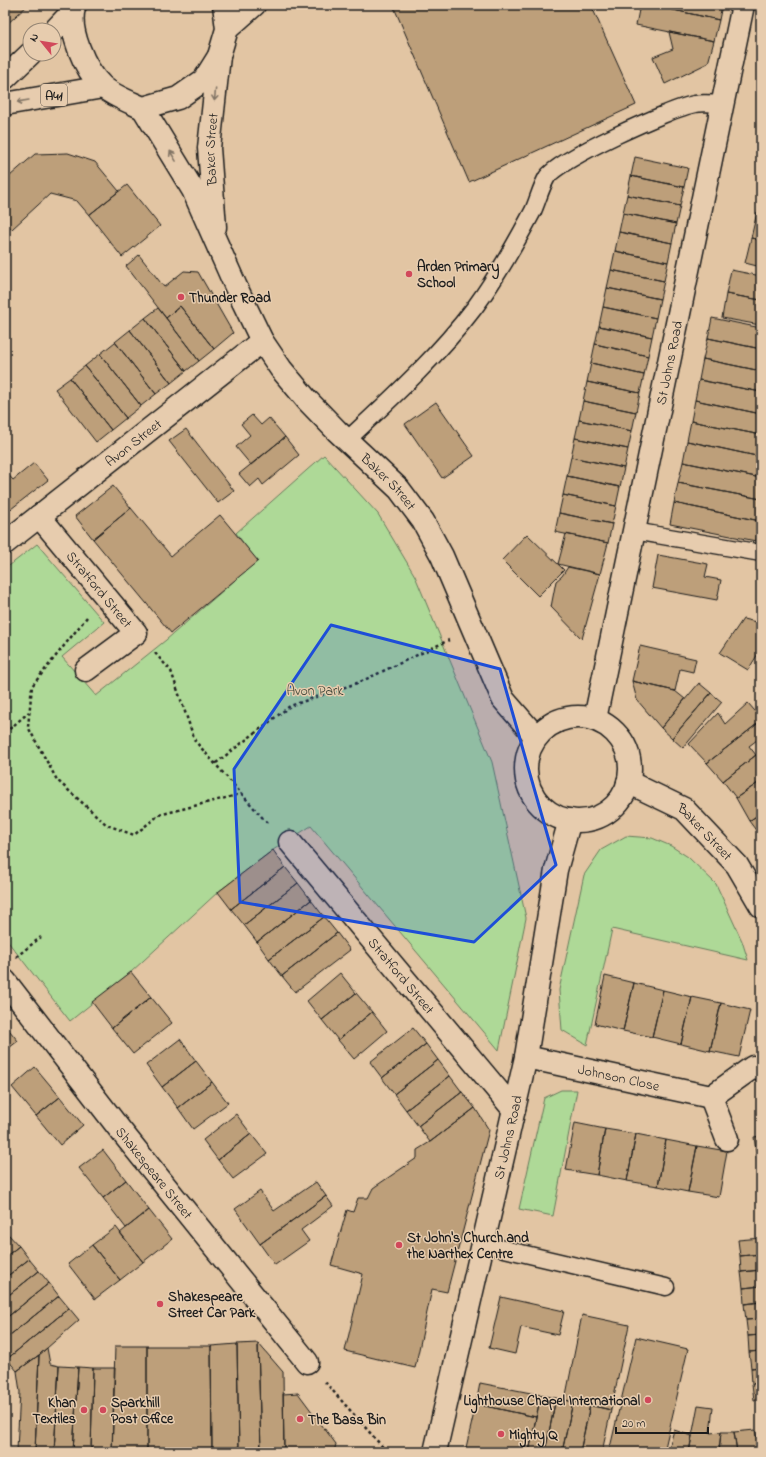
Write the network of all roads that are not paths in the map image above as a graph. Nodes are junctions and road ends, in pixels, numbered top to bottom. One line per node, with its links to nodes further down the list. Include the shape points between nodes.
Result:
1 (224, 5): 6 (main road)
2 (254, 5): 6 (main road)
3 (743, 5): 12 (main road, St Johns Road)
4 (74, 8): 5 (main road); 10 (main road, via 75,36 84,62)
5 (62, 22)
6 (227, 29): 7 (main road)
7 (219, 56): 13 (main road, via 204,80 178,98); 14 (main road, Baker Street, one-way to 14, via 209,148)
8 (22, 62): 9 (main road)
9 (5, 78)
10 (103, 87): 11 (main road, A41, one-way to 11); 13 (main road)
11 (5, 104)
12 (723, 104): 16 (lane, via 696,104 664,115 564,162 548,176 533,210 475,307 400,390); 18 (main road, St Johns Road)
13 (143, 108): 14 (main road, Baker Street, one-way to 13, via 193,190)
14 (216, 242): 15 (main road, Baker Street)
15 (262, 341): 16 (main road, Baker Street, via 307,400); 17 (main road, Avon Street)
16 (347, 440): 23 (main road, Baker Street, via 399,489 423,521 442,556 503,699)
17 (39, 516): 19 (main road, Avon Street); 21 (main road, Stratford Street, via 136,633)
18 (634, 531): 20 (lane); 22 (main road, St Johns Road)
19 (5, 543)
20 (761, 553)
21 (86, 670)
22 (594, 719): 23 (main road, via 578,716 562,719 548,726); 24 (main road, via 608,726 620,738 628,759)
23 (536, 737): 25 (main road, via 528,753 526,771 529,789 539,804 553,815)
24 (628, 782): 25 (main road, via 622,796 600,816); 27 (main road, Baker Street, via 684,809 737,865)
25 (570, 820): 29 (main road, St Johns Road, via 556,870)
26 (290, 842): 32 (main road, Stratford Street)
27 (761, 906)
28 (8, 971): 36 (main road, Shakespeare Street, via 121,1131)
29 (526, 1057): 31 (main road, Johnson Close); 32 (main road, St Johns Road)
30 (753, 1067): 31 (main road)
31 (711, 1097): 33 (main road)
32 (514, 1110): 34 (main road, St Johns Road)
33 (726, 1139)
34 (483, 1244): 35 (lane); 37 (main road, St Johns Road)
35 (666, 1286)
36 (307, 1362)
37 (435, 1452)

